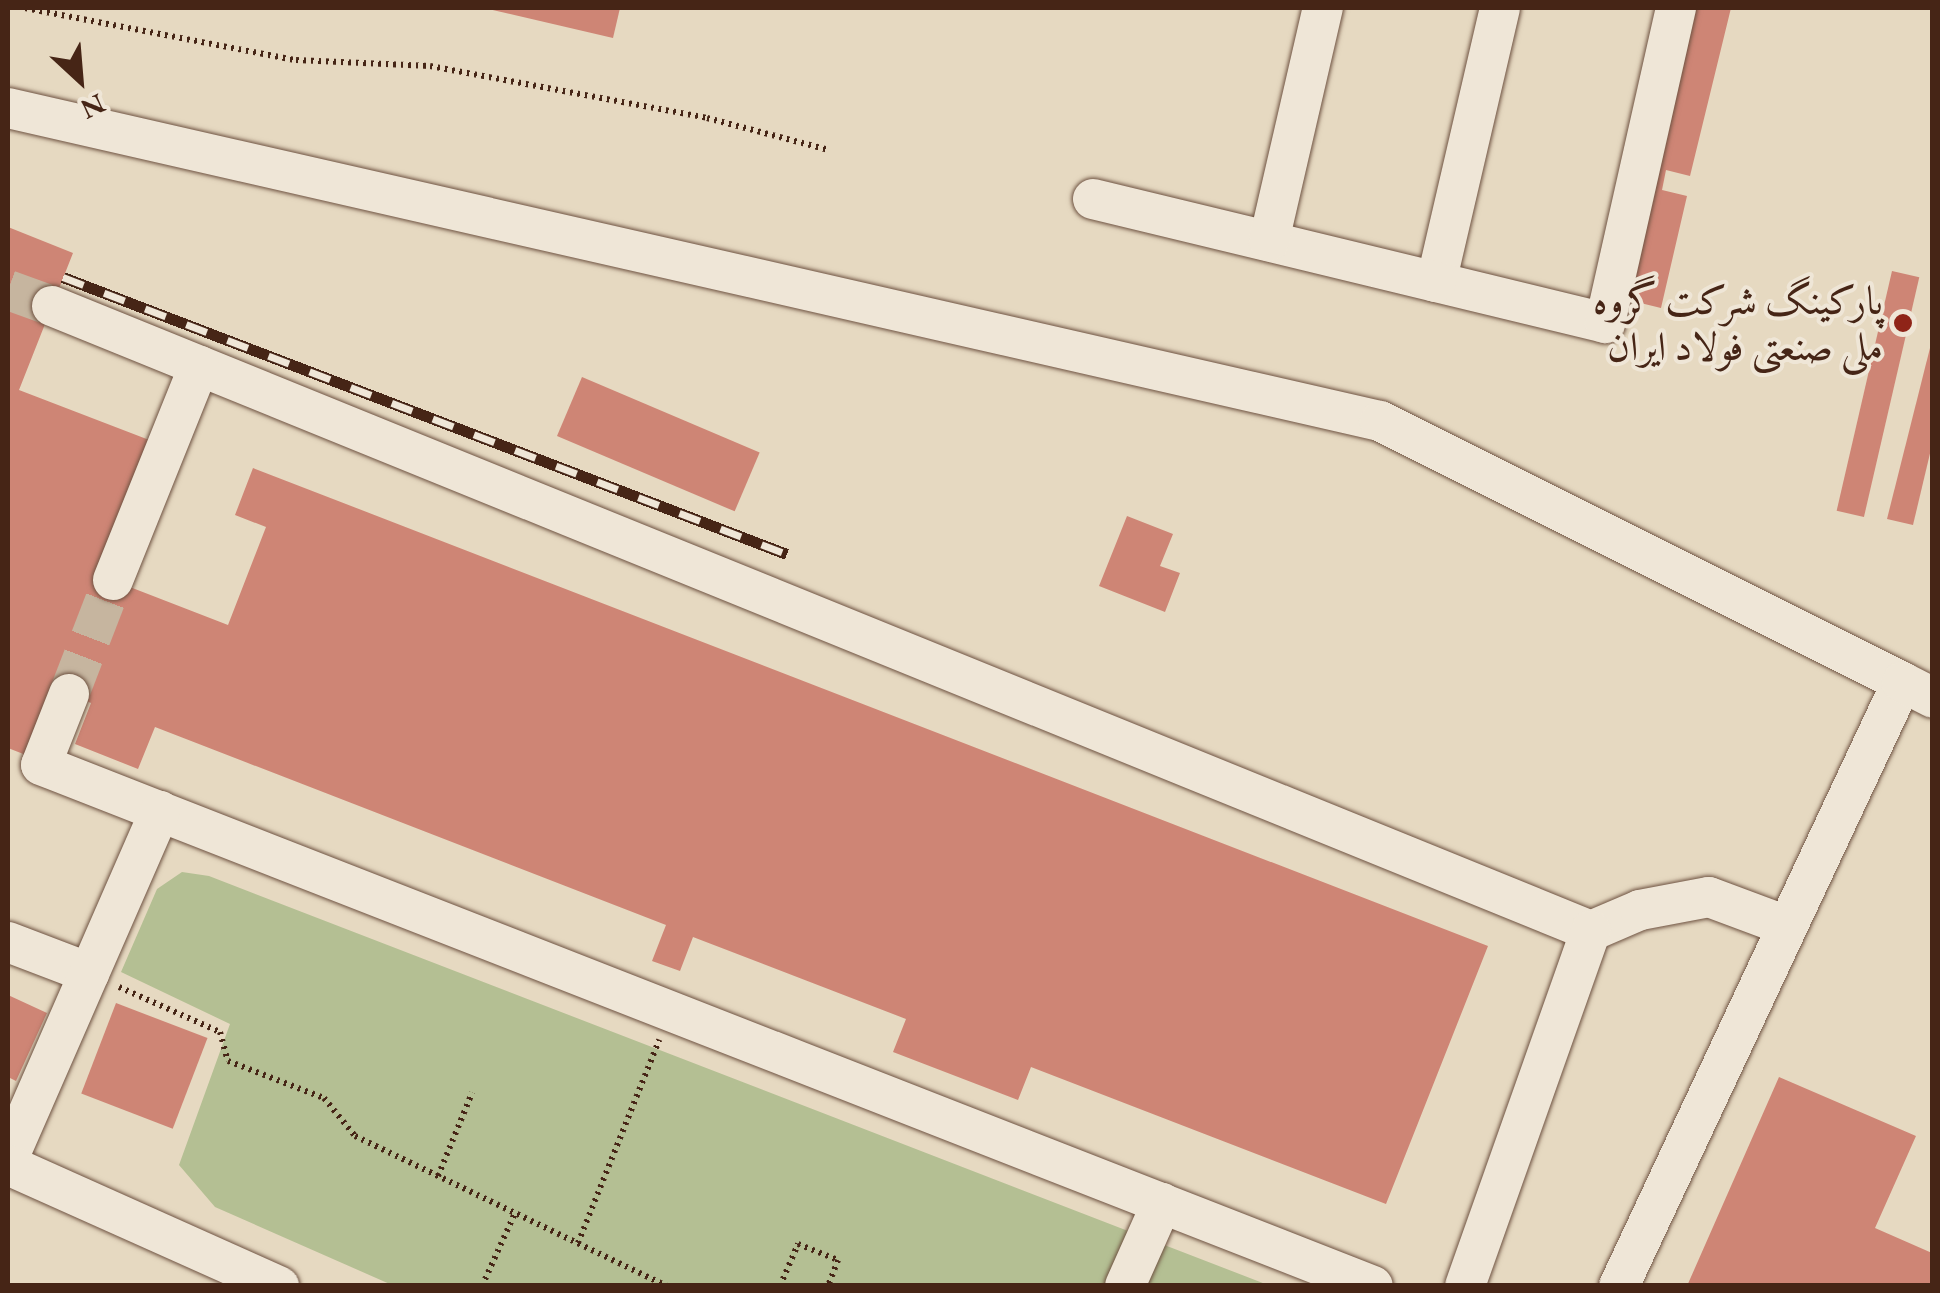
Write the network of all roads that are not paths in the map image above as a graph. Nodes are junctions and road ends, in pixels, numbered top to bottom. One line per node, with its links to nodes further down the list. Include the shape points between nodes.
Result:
1 (1323, 8): 6 (lane)
2 (1500, 8): 7 (lane)
3 (1676, 8): 7 (lane, via 1605,324)
4 (8, 108): 11 (lane, via 1380,421)
5 (1093, 199): 6 (lane)
6 (1269, 241): 7 (lane)
7 (1436, 282)
8 (52, 306): 9 (lane)
9 (199, 366): 10 (lane); 15 (lane)
10 (113, 580)
11 (1917, 689): 14 (lane)
12 (69, 694): 13 (lane, via 41,764)
13 (160, 811): 17 (lane); 19 (lane)
14 (1788, 926): 15 (lane, via 1709,896 1640,910); 24 (lane)
15 (1590, 932): 23 (lane)
16 (8, 942): 17 (lane)
17 (89, 973): 18 (lane)
18 (8, 1162): 20 (lane)
19 (1162, 1203): 21 (lane); 22 (lane)
20 (279, 1286)
21 (1126, 1286)
22 (1373, 1286)
23 (1465, 1286)
24 (1619, 1286)

